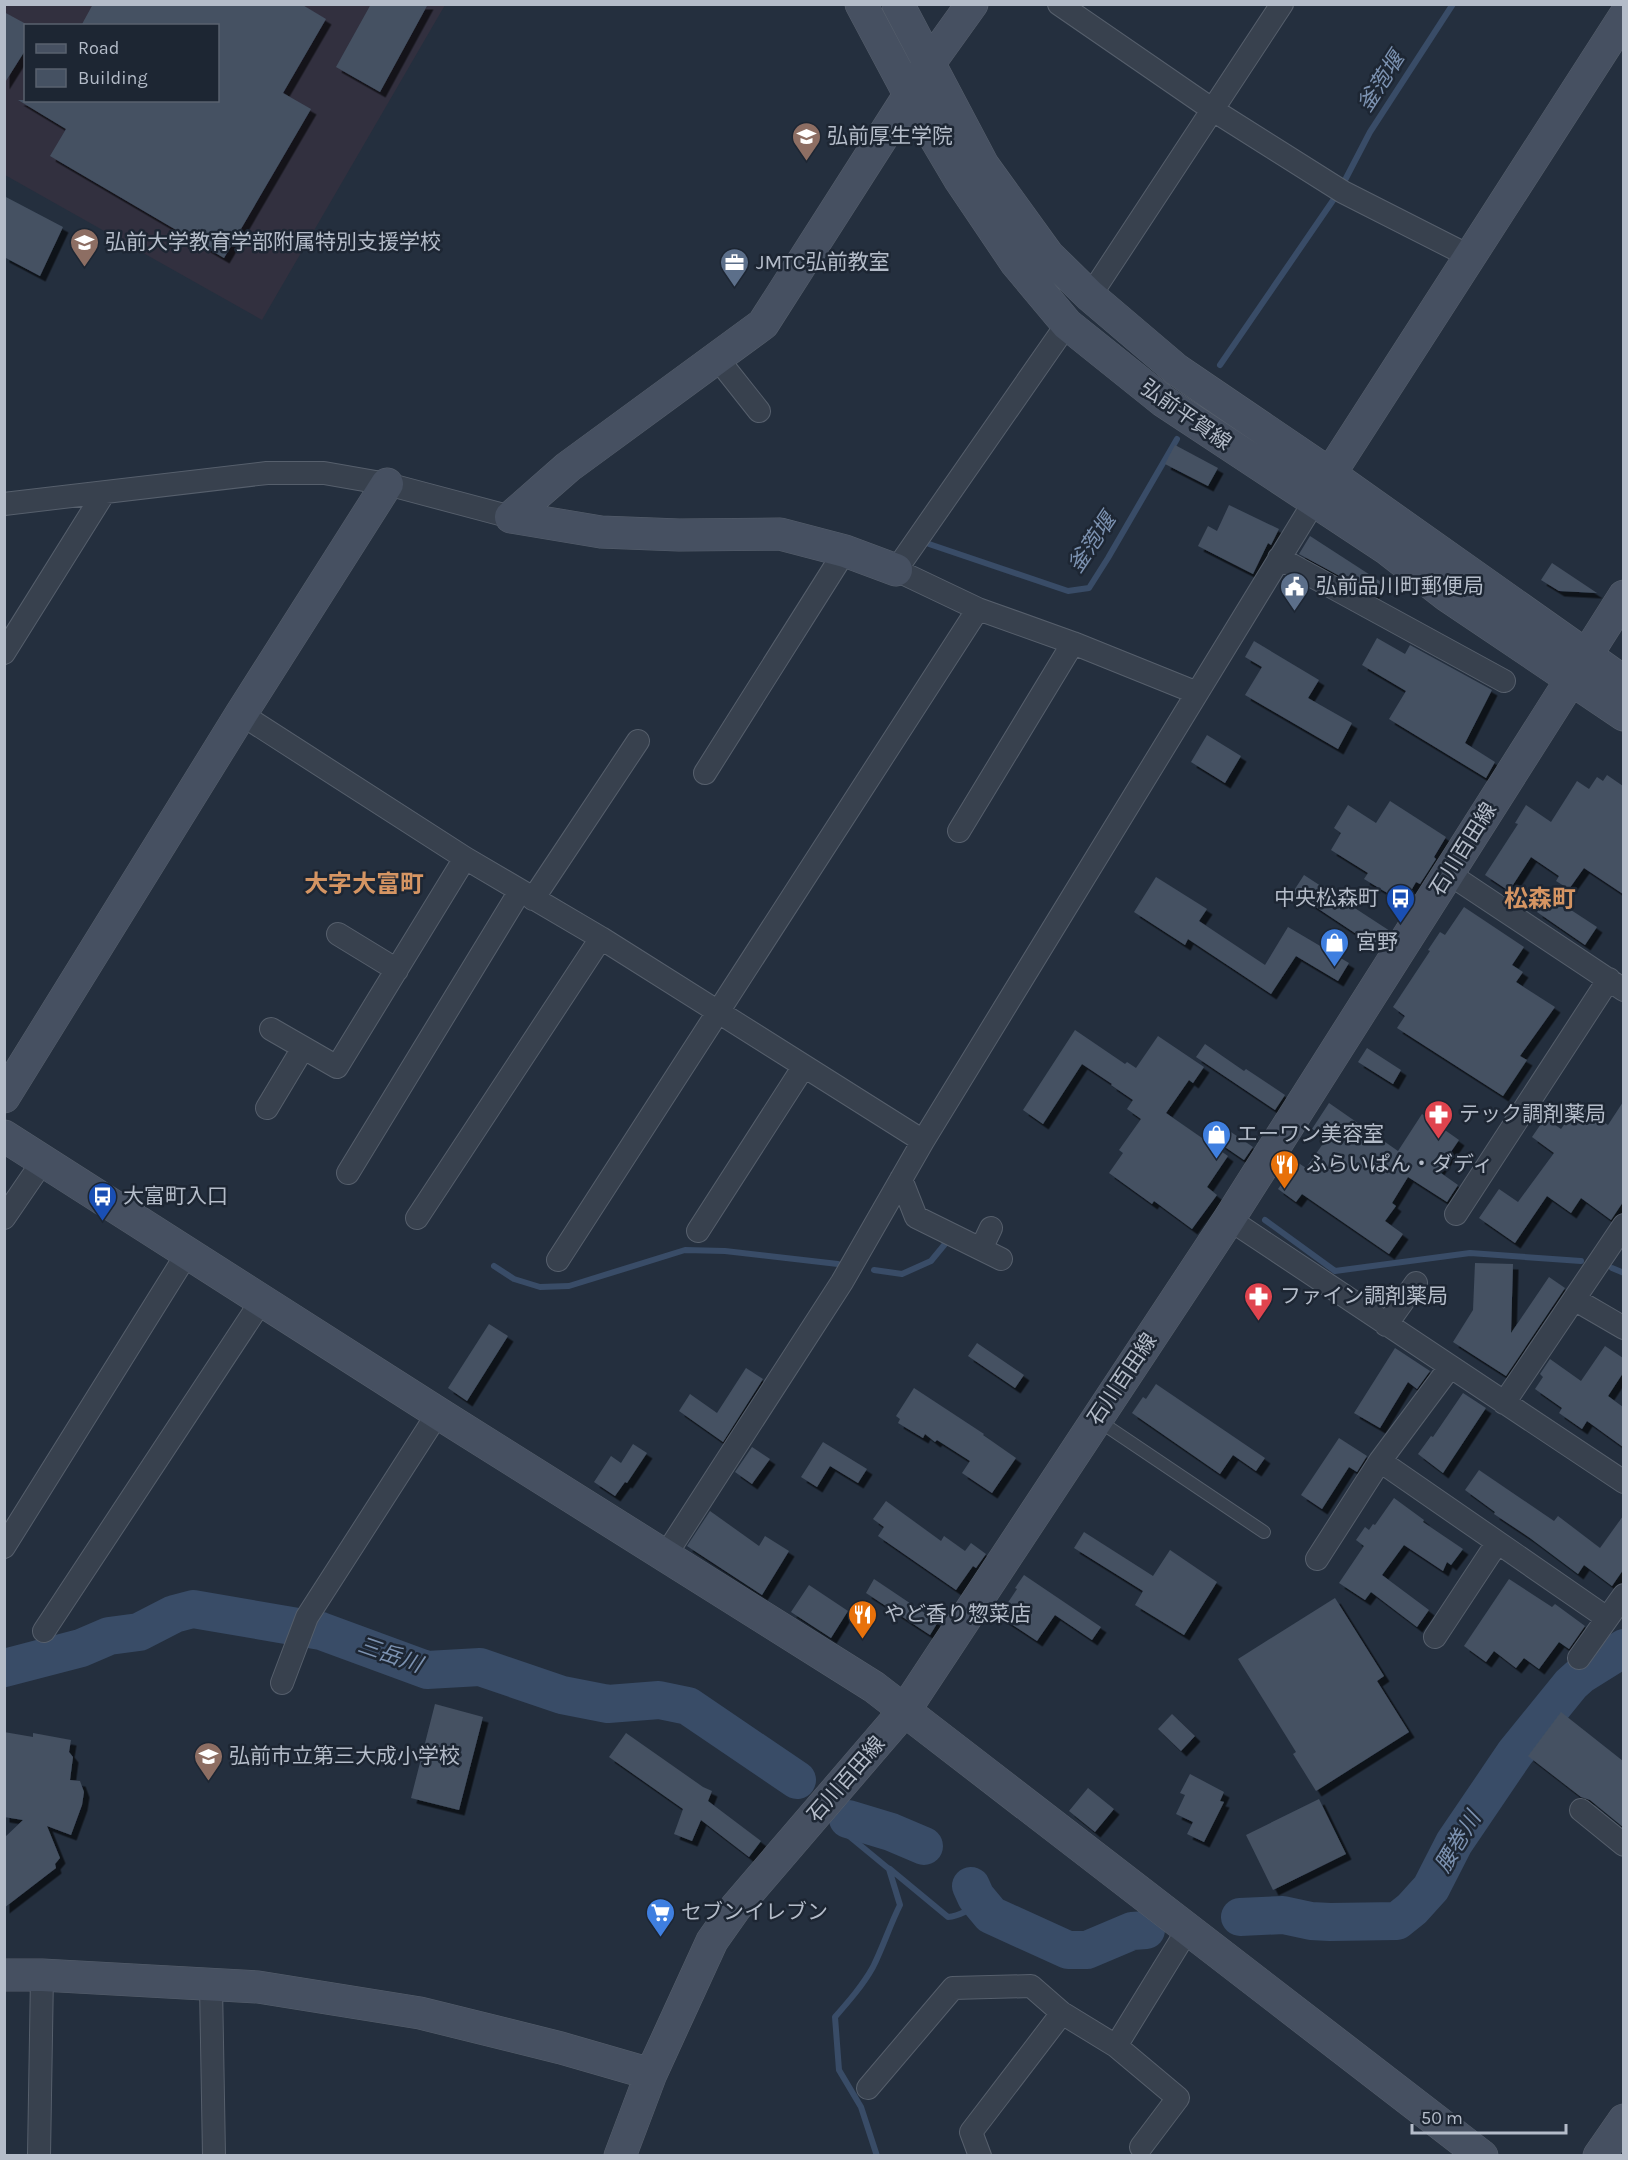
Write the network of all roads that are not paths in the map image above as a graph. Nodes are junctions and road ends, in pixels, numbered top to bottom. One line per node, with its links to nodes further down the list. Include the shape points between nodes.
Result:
1 (861, 4): 8 (street, 弘前平賀線)
2 (898, 4): 7 (street, 弘前平賀線)
3 (972, 4): 7 (street)
4 (1059, 4): 9 (street)
5 (1282, 4): 9 (street)
6 (1623, 17): 10 (street)
7 (928, 64): 8 (street); 11 (street, 弘前平賀線, via 983,165 1048,255)
8 (909, 94): 12 (street, 弘前平賀線, via 1016,263); 13 (street, via 763,324)
9 (1213, 110): 10 (street, via 1343,192); 11 (street)
10 (1471, 257): 15 (street)
11 (1090, 296): 15 (street, 弘前平賀線, via 1178,370)
12 (1067, 324): 18 (street, 弘前平賀線, via 1162,401); 23 (street)
13 (717, 358): 14 (street); 20 (street, via 568,467)
14 (759, 411)
15 (1330, 474): 18 (street); 28 (street, 弘前平賀線)
16 (387, 484): 17 (street, via 324,473 267,473); 20 (street); 32 (street)
17 (104, 493): 19 (street); 27 (street)
18 (1314, 502): 22 (street); 28 (street, 弘前平賀線, via 1387,549 1446,595)
19 (4, 504)
20 (511, 517): 21 (street, via 601,532 780,534)
21 (845, 551): 23 (street); 35 (street)
22 (1280, 558): 29 (street); 31 (street)
23 (896, 570): 25 (street)
24 (1623, 596): 28 (street, 石川百田線)
25 (978, 609): 26 (street); 44 (street)
26 (1073, 643): 31 (street); 36 (street)
27 (4, 653)
28 (1578, 667): 30 (street, 弘前平賀線); 33 (street, 弘前平賀線); 38 (street, 石川百田線)
29 (1504, 681)
30 (1623, 682)
31 (1197, 693): 51 (street)
32 (241, 714): 37 (street); 48 (street)
33 (1623, 715)
34 (638, 741): 39 (street)
35 (705, 773)
36 (959, 831)
37 (465, 858): 39 (street); 42 (street)
38 (1448, 873): 43 (street); 58 (street, 石川百田線)
39 (526, 895): 41 (street); 53 (street)
40 (338, 934): 42 (street)
41 (601, 938): 44 (street); 57 (street)
42 (397, 970): 46 (street, via 336,1068)
43 (1616, 984): 55 (street)
44 (717, 1012): 47 (street); 65 (street)
45 (271, 1029): 46 (street)
46 (303, 1048): 49 (street)
47 (804, 1066): 51 (street); 61 (street)
48 (4, 1097)
49 (267, 1108)
50 (4, 1136): 52 (street)
51 (923, 1142): 54 (street)
52 (43, 1161): 56 (street); 63 (street)
53 (348, 1173)
54 (901, 1179): 62 (street, via 916,1217); 80 (street, via 842,1282)
55 (1456, 1214)
56 (4, 1218)
57 (417, 1218)
58 (1229, 1219): 69 (street); 74 (street, 石川百田線)
59 (1623, 1225): 67 (street)
60 (991, 1228): 62 (street)
61 (698, 1231)
62 (981, 1249): 64 (street)
63 (188, 1252): 68 (street); 79 (street)
64 (1001, 1259)
65 (558, 1260)
66 (1416, 1283): 69 (street)
67 (1574, 1299): 70 (street); 72 (street)
68 (262, 1300): 73 (street); 84 (street)
69 (1386, 1325): 71 (street)
70 (1623, 1328)
71 (1450, 1367): 72 (street); 75 (street)
72 (1504, 1403): 76 (street)
73 (438, 1413): 80 (street); 87 (street, via 303,1627)
74 (1096, 1419): 77 (lane); 88 (street, 石川百田線)
75 (1380, 1461): 78 (street); 81 (street)
76 (1623, 1482)
77 (1264, 1532)
78 (1497, 1543): 83 (street); 85 (street)
79 (4, 1547)
80 (665, 1556): 88 (street)
81 (1317, 1559)
82 (1623, 1595): 83 (street)
83 (1607, 1618): 86 (street)
84 (44, 1631)
85 (1435, 1637)
86 (1579, 1658)
87 (282, 1683)
88 (905, 1710): 91 (street); 97 (street, 石川百田線, via 718,1932)
89 (1581, 1810): 90 (street)
90 (1623, 1845)
91 (1188, 1929): 96 (street); 105 (street)
92 (4, 1975): 93 (street)
93 (42, 1975): 94 (street); 101 (street)
94 (211, 1985): 97 (street, via 258,1987 420,2013); 102 (street)
95 (1062, 2013): 96 (street); 98 (street, via 1031,1986 953,1988); 104 (street, via 971,2132)
96 (1116, 2046): 100 (street, via 1178,2098)
97 (651, 2074): 103 (street, 石川百田線)
98 (868, 2088)
99 (1623, 2120): 106 (street)
100 (1141, 2147)
101 (39, 2156)
102 (214, 2156)
103 (620, 2156)
104 (980, 2156)
105 (1482, 2156)
106 (1599, 2156)

